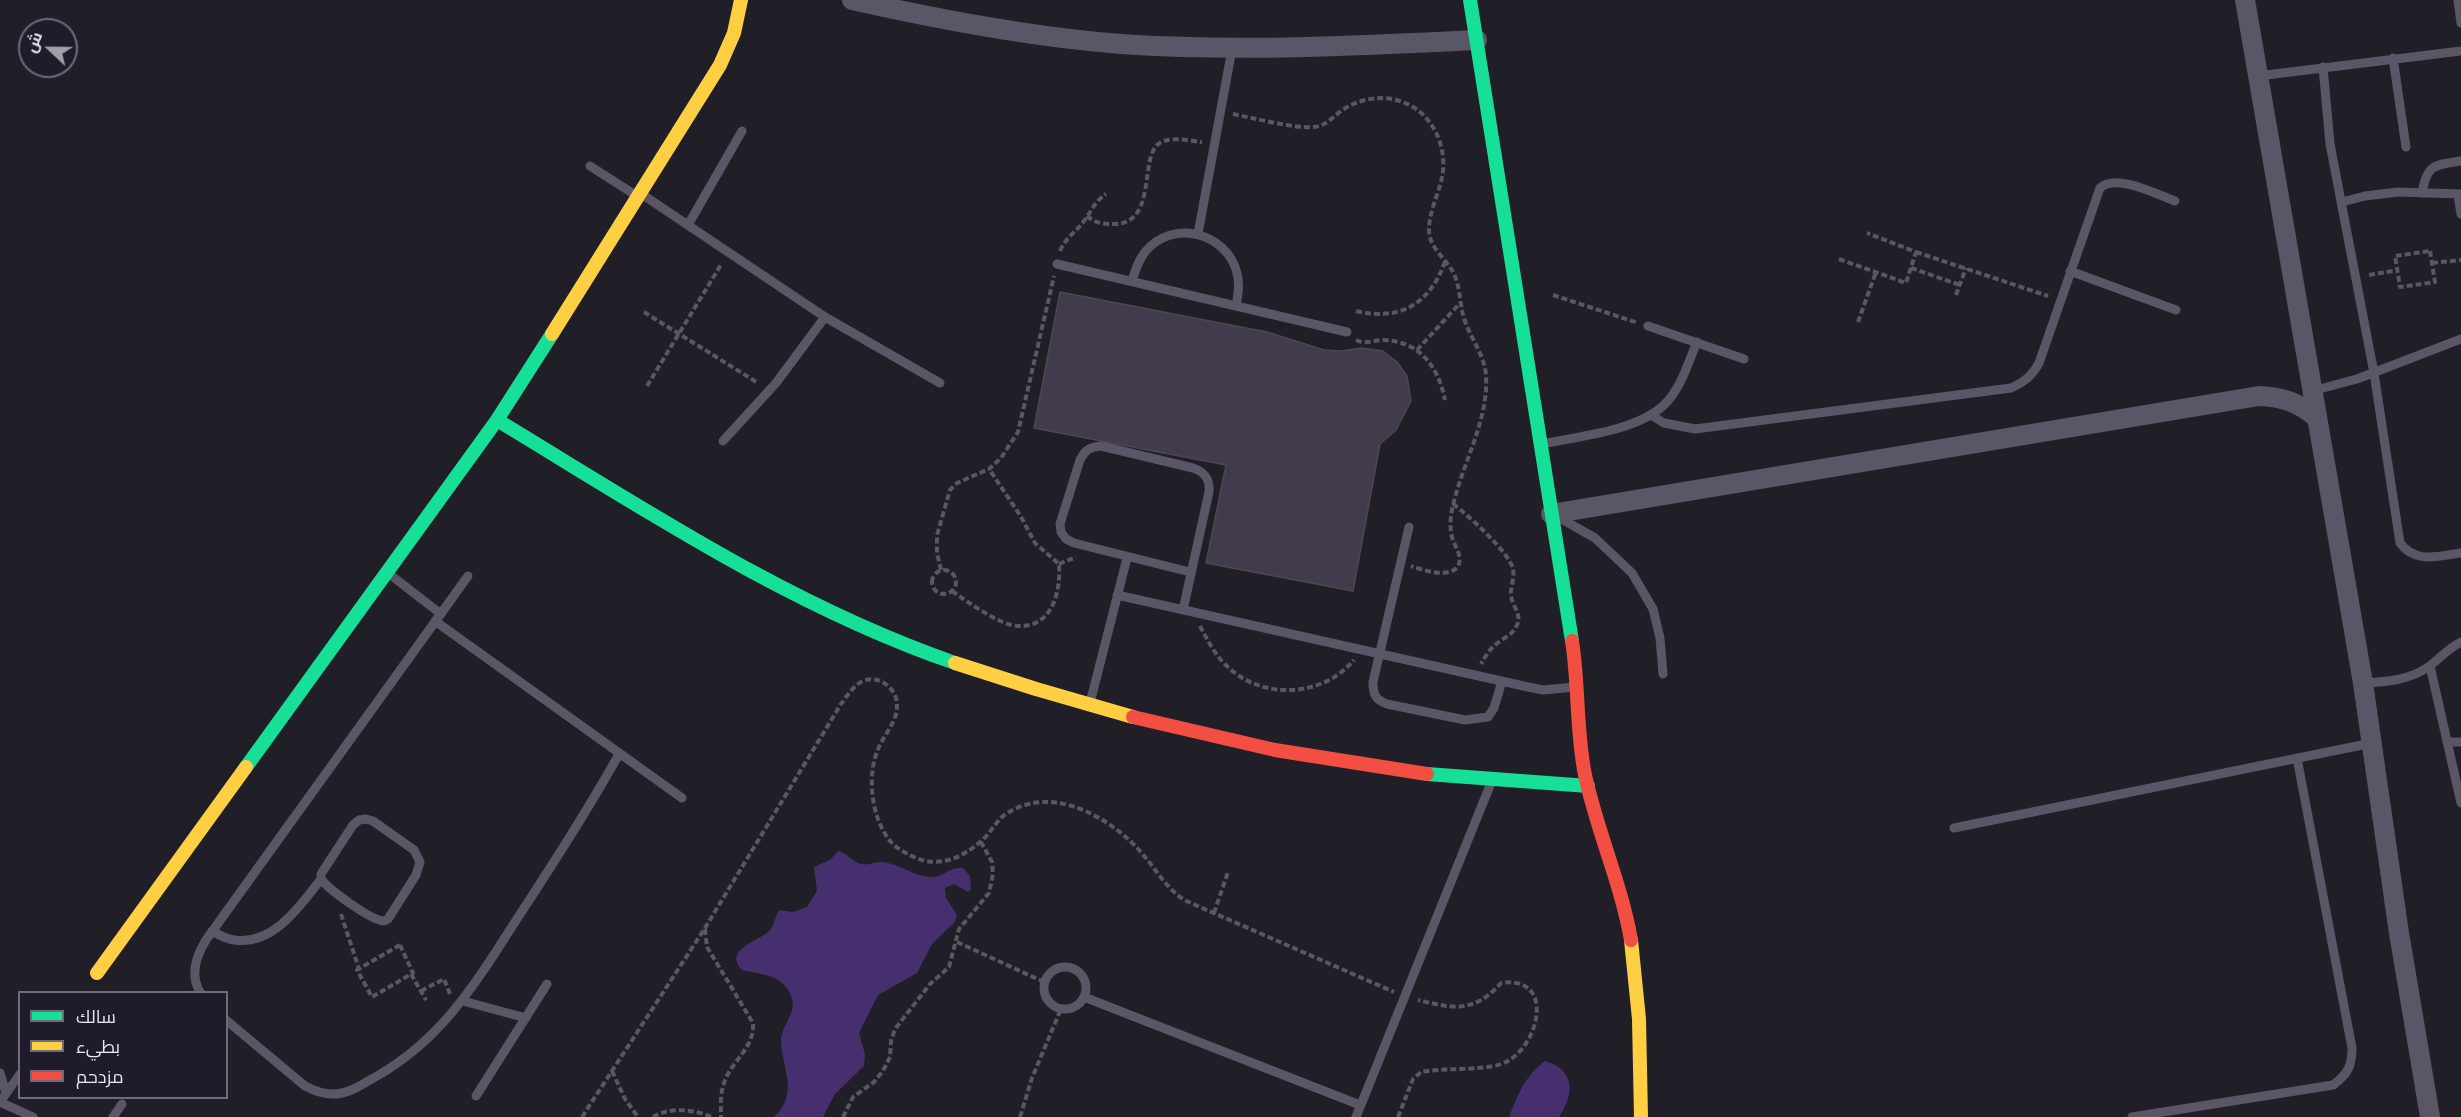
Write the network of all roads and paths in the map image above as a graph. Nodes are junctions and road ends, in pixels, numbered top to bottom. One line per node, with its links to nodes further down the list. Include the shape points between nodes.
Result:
1 (741, 0): 22 (street, via 731,42 720,65)
2 (852, 0): 8 (street, via 930,18 1025,33 1121,44)
3 (1470, 0): 7 (street)
4 (2245, 0): 12 (street)
5 (2458, 0): 6 (lane)
6 (2461, 23)
7 (1477, 40): 8 (street); 72 (street)
8 (1232, 49): 13 (lane)
9 (2461, 51): 10 (lane)
10 (2393, 58): 11 (lane); 16 (lane)
11 (2323, 67): 12 (lane); 24 (lane, via 2330,144)
12 (2258, 76): 66 (street)
13 (1221, 112): 15 (lane); 34 (path, via 1312,127 1330,121 1356,102 1371,98 1387,98 1417,109 1437,134 1442,149 1441,181 1429,231)
14 (741, 131): 27 (lane)
15 (1215, 143): 26 (path, via 1161,142 1153,152 1145,197 1131,219 1103,224); 29 (lane)
16 (2406, 147)
17 (2461, 161): 19 (lane, via 2434,165 2428,171)
18 (590, 166): 22 (lane)
19 (2422, 193): 21 (lane); 24 (lane, via 2381,193)
20 (1106, 194): 26 (path, via 1094,203)
21 (2459, 195): 25 (lane)
22 (640, 196): 27 (lane); 70 (street)
23 (2175, 201): 40 (lane, via 2118,182 2105,183 2096,194)
24 (2342, 202): 42 (lane)
25 (2461, 214)
26 (1087, 216): 36 (path, via 1065,241)
27 (688, 225): 30 (lane)
28 (1867, 233): 31 (path)
29 (1198, 234): 43 (lane, via 1177,234 1156,242 1138,264); 49 (lane, via 1212,239 1233,261 1238,275)
30 (728, 252): 53 (lane); 57 (path)
31 (1916, 252): 37 (path); 38 (path)
32 (1839, 259): 41 (path)
33 (2461, 260): 35 (path)
34 (1445, 262): 48 (path, via 1454,273); 51 (path, via 1440,277 1419,302 1388,315)
35 (2432, 263): 39 (path, via 2430,251 2395,256); 39 (path, via 2435,282 2400,287)
36 (1057, 264): 43 (lane); 73 (path, via 1018,432)
37 (1911, 268): 41 (path, via 1906,283); 44 (path)
38 (1966, 268): 44 (path); 47 (path)
39 (2398, 270): 42 (path)
40 (2070, 271): 47 (lane); 50 (lane)
41 (1876, 272): 54 (path)
42 (2356, 277): 62 (lane)
43 (1132, 281): 49 (lane)
44 (1960, 285): 45 (path)
45 (1956, 295)
46 (1553, 296): 55 (path)
47 (2061, 300): 68 (lane, via 2033,374 2011,388 1695,429)
48 (1461, 301): 60 (path); 74 (path, via 1465,322 1482,355 1485,404)
49 (1236, 306): 56 (lane)
50 (2176, 310)
51 (1356, 311)
52 (644, 312): 57 (path)
53 (825, 317): 63 (lane); 65 (lane)
54 (1858, 322)
55 (1648, 326): 59 (lane)
56 (1347, 332): 60 (path, via 1362,343 1399,342)
57 (679, 334): 64 (path); 65 (path)
58 (2461, 339): 62 (lane)
59 (1697, 342): 61 (lane); 68 (lane, via 1677,388)
60 (1417, 350): 67 (path, via 1441,380)
61 (1744, 358)
62 (2374, 373): 66 (lane); 77 (lane, via 2400,543 2416,557)
63 (940, 383)
64 (647, 386)
65 (770, 391): 71 (lane)
66 (2312, 391): 69 (street)
67 (1445, 400)
68 (1651, 416): 72 (lane, via 1632,424)
69 (2317, 418): 75 (street, via 2301,404 2259,396); 96 (street)
70 (497, 420): 81 (street); 98 (street, via 732,562 814,606 975,672)
71 (723, 441)
72 (1540, 444): 75 (street)
73 (989, 469): 80 (path, via 957,483 946,499 937,535); 84 (path, via 1035,543 1059,564 1059,588 1050,610 1040,619 1018,626)
74 (1454, 504): 79 (path, via 1450,521 1452,538 1460,554 1458,567 1435,572); 94 (path, via 1509,558 1513,569 1511,598 1518,613 1517,626 1494,646)
75 (1551, 514): 93 (lane, via 1595,538 1632,573 1653,609); 97 (street)
76 (1409, 527): 79 (lane)
77 (2461, 553)
78 (1127, 558): 82 (lane); 82 (lane, via 1074,543 1061,532 1062,516 1080,460 1092,447 1201,470 1206,476 1209,492); 85 (lane)
79 (1401, 561): 91 (lane)
80 (941, 570): 84 (path, via 950,571 956,578); 84 (path, via 933,576 935,590 943,594)
81 (386, 572): 88 (lane); 118 (street)
82 (1190, 572): 86 (lane)
83 (468, 576): 88 (lane)
84 (952, 591)
85 (1117, 595): 86 (lane); 98 (lane)
86 (1183, 610): 87 (lane)
87 (1193, 612): 90 (lane); 90 (path, via 1212,648 1229,668 1250,683 1274,690 1300,690 1325,682 1347,668)
88 (438, 617): 102 (lane); 115 (lane)
89 (2461, 642): 92 (lane)
90 (1362, 650): 91 (lane)
91 (1380, 654): 94 (lane); 95 (lane, via 1373,692 1387,704 1478,720 1488,717 1494,708)
92 (2430, 666): 96 (lane, via 2400,679); 100 (lane)
93 (1663, 674)
94 (1475, 675): 95 (lane)
95 (1502, 681): 97 (lane, via 1543,690)
96 (2363, 683): 99 (street)
97 (1578, 686): 105 (street)
98 (1089, 705): 104 (street, via 1238,743 1320,759)
99 (2372, 742): 103 (lane); 152 (street)
100 (2447, 742): 101 (lane); 107 (lane)
101 (2461, 742)
102 (619, 754): 106 (lane); 127 (lane, via 574,832)
103 (2297, 758): 108 (lane); 151 (lane, via 2352,1063 2345,1076 2333,1085)
104 (1492, 780): 105 (street); 124 (lane)
105 (1588, 786): 150 (street, via 1628,922 1640,1027)
106 (682, 798)
107 (2461, 803)
108 (1954, 828)
109 (981, 842): 113 (path, via 1003,817 1024,805 1047,801 1071,806 1109,824 1140,850 1171,890); 114 (path, via 940,863 921,860 892,844 878,815 872,779 878,750 897,714 897,702 886,684 862,681 841,704); 116 (path, via 992,862 992,885 959,929)
110 (1228, 872): 113 (path)
111 (321, 879): 112 (lane); 112 (lane, via 359,820 373,821 418,855 416,875 388,919 374,919); 115 (lane, via 289,918 265,935 246,942)
112 (340, 896): 117 (path, via 340,912)
113 (1214, 913): 124 (path)
114 (705, 928): 132 (path); 145 (path, via 707,947 753,1023 754,1034 723,1083)
115 (212, 932): 122 (lane, via 197,954 195,971)
116 (957, 942): 120 (path); 146 (path, via 949,967 930,984 896,1029 883,1071 853,1097)
117 (359, 969): 119 (path, via 372,998); 119 (path, via 400,945)
118 (97, 973)
119 (411, 974): 123 (path)
120 (1044, 982): 125 (lane, via 1058,968 1072,968 1085,983); 129 (lane, via 1049,1002)
121 (547, 984): 130 (lane)
122 (200, 991)
123 (421, 991): 126 (path); 128 (path, via 444,979)
124 (1403, 996): 138 (lane); 149 (path, via 1462,1008 1477,1003 1501,983 1514,981 1526,986 1534,997 1537,1012 1529,1042 1500,1065 1421,1072 1413,1079)
125 (1084, 997): 129 (lane, via 1074,1007); 138 (lane)
126 (426, 1000)
127 (463, 1001): 128 (lane); 130 (lane)
128 (456, 1009): 131 (lane, via 416,1049 389,1069 347,1092 332,1095 305,1086)
129 (1060, 1009): 147 (path)
130 (526, 1018): 135 (lane)
131 (228, 1022)
132 (612, 1070): 141 (path); 142 (path)
133 (0, 1073): 136 (lane)
134 (18, 1077): 136 (lane)
135 (476, 1096)
136 (2, 1099): 139 (lane)
137 (122, 1104): 140 (lane)
138 (1360, 1105): 148 (lane)
139 (33, 1117)
140 (113, 1117)
141 (582, 1117)
142 (638, 1117)
143 (653, 1117): 144 (path, via 689,1110)
144 (712, 1117)
145 (721, 1117)
146 (843, 1117)
147 (1020, 1117)
148 (1356, 1117)
149 (1398, 1117)
150 (1641, 1117)
151 (2132, 1117)
152 (2430, 1117)

